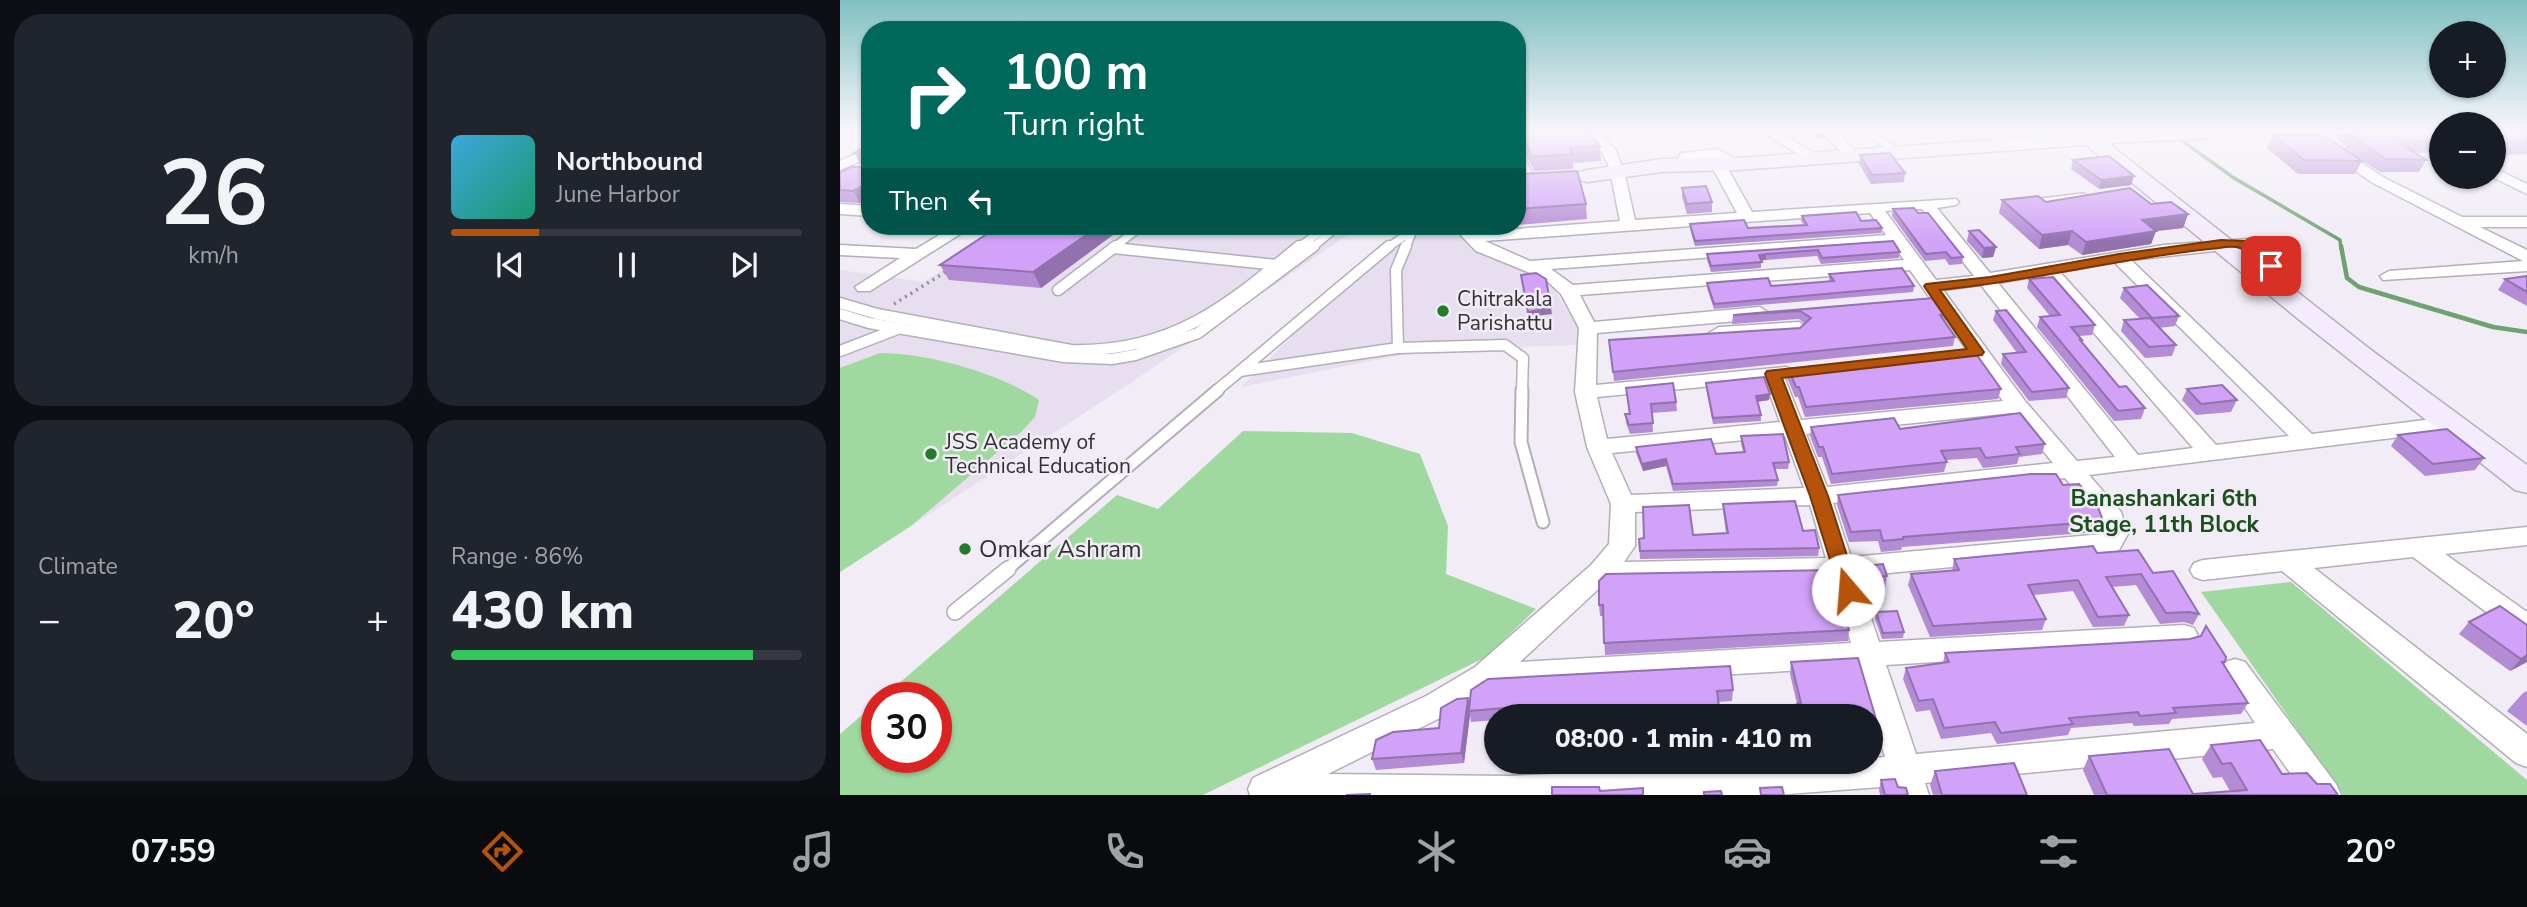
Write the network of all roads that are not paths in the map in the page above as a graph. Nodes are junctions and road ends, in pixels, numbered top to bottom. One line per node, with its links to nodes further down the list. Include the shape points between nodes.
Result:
1 (840, 169): 9 (street)
2 (1616, 169): 10 (street)
3 (1653, 169): 10 (main road)
4 (1670, 169): 10 (main road)
5 (1728, 169): 21 (street)
6 (2131, 169): 34 (main road, via 2146,189)
7 (2144, 169): 34 (main road)
8 (2361, 169): 22 (street)
9 (860, 173)
10 (1617, 173): 12 (main road); 24 (street)
11 (2506, 179): 13 (street)
12 (1526, 180)
13 (2527, 190)
14 (2087, 196): 17 (lane)
15 (1951, 202): 16 (street)
16 (1926, 204): 18 (street); 47 (street)
17 (2022, 204)
18 (1875, 208): 21 (street); 33 (street)
19 (840, 209): 20 (street)
20 (861, 210)
21 (1747, 217): 24 (street)
22 (2459, 222): 23 (street); 38 (street)
23 (2527, 222)
24 (1628, 224): 25 (street)
25 (1526, 229)
26 (950, 235): 37 (street)
27 (1130, 235): 35 (lane)
28 (1316, 235): 40 (lane)
29 (1327, 235): 42 (lane)
30 (1405, 235): 64 (lane)
31 (1412, 235): 59 (lane, via 1396,270)
32 (1468, 235): 43 (street, via 1482,247)
33 (1898, 239): 41 (street); 43 (street)
34 (2232, 244): 39 (street); 69 (main road); 75 (main road)
35 (1113, 248): 40 (lane); 49 (lane)
36 (840, 250): 37 (street)
37 (919, 254): 48 (street)
38 (2527, 257)
39 (2119, 258): 45 (street); 71 (street)
40 (1276, 264): 42 (lane); 61 (lane, via 1190,327)
41 (1916, 264): 50 (street); 51 (street)
42 (1291, 266): 61 (lane, via 1198,333 1156,350)
43 (1528, 266): 50 (street, via 1551,275)
44 (2527, 266): 46 (street)
45 (2049, 270): 47 (street); 73 (street)
46 (2389, 276)
47 (1990, 281): 51 (street); 74 (street)
48 (864, 288)
49 (1058, 290)
50 (1569, 291): 58 (street)
51 (1934, 292): 52 (street); 62 (street)
52 (1911, 301)
53 (840, 303): 54 (lane)
54 (861, 309): 55 (lane); 61 (lane, via 1071,350)
55 (841, 315): 57 (lane)
56 (1801, 319): 58 (street)
57 (900, 328): 60 (lane); 61 (lane, via 1064,357 1089,359)
58 (1588, 335): 67 (street)
59 (1398, 348): 64 (lane); 80 (lane, via 1505,345 1517,352 1522,358 1521,442)
60 (840, 351)
61 (1128, 352)
62 (1976, 352): 63 (street); 68 (street)
63 (1949, 355)
64 (1241, 371): 87 (lane)
65 (1800, 372): 66 (street)
66 (1773, 374): 67 (street); 70 (street)
67 (1585, 392): 72 (street)
68 (2017, 406): 70 (street); 76 (street)
69 (2449, 424): 71 (street); 77 (main road)
70 (1793, 427): 72 (street); 78 (street)
71 (2307, 441): 73 (street)
72 (1598, 447): 79 (street)
73 (2210, 453): 74 (street)
74 (2132, 463): 76 (street)
75 (2527, 464)
76 (2071, 470): 78 (street); 84 (street, via 2112,518 2116,534 2110,543)
77 (2527, 481)
78 (1819, 496): 79 (street); 84 (street)
79 (1623, 504): 86 (street, via 1622,546)
80 (1544, 522)
81 (2527, 536): 82 (street)
82 (2418, 548): 83 (street); 88 (street)
83 (2288, 562): 85 (street); 94 (street)
84 (1841, 568): 86 (street); 90 (street)
85 (2203, 570)
86 (1600, 572): 92 (street)
87 (955, 612)
88 (2527, 627)
89 (2184, 636): 90 (street)
90 (1869, 656): 92 (street); 95 (street)
91 (2235, 671): 93 (street)
92 (1485, 676): 96 (street, via 1437,705)
93 (2282, 734): 95 (street); 97 (street)
94 (2527, 754)
95 (1909, 782): 96 (street)
96 (1259, 792)
97 (2325, 795)

